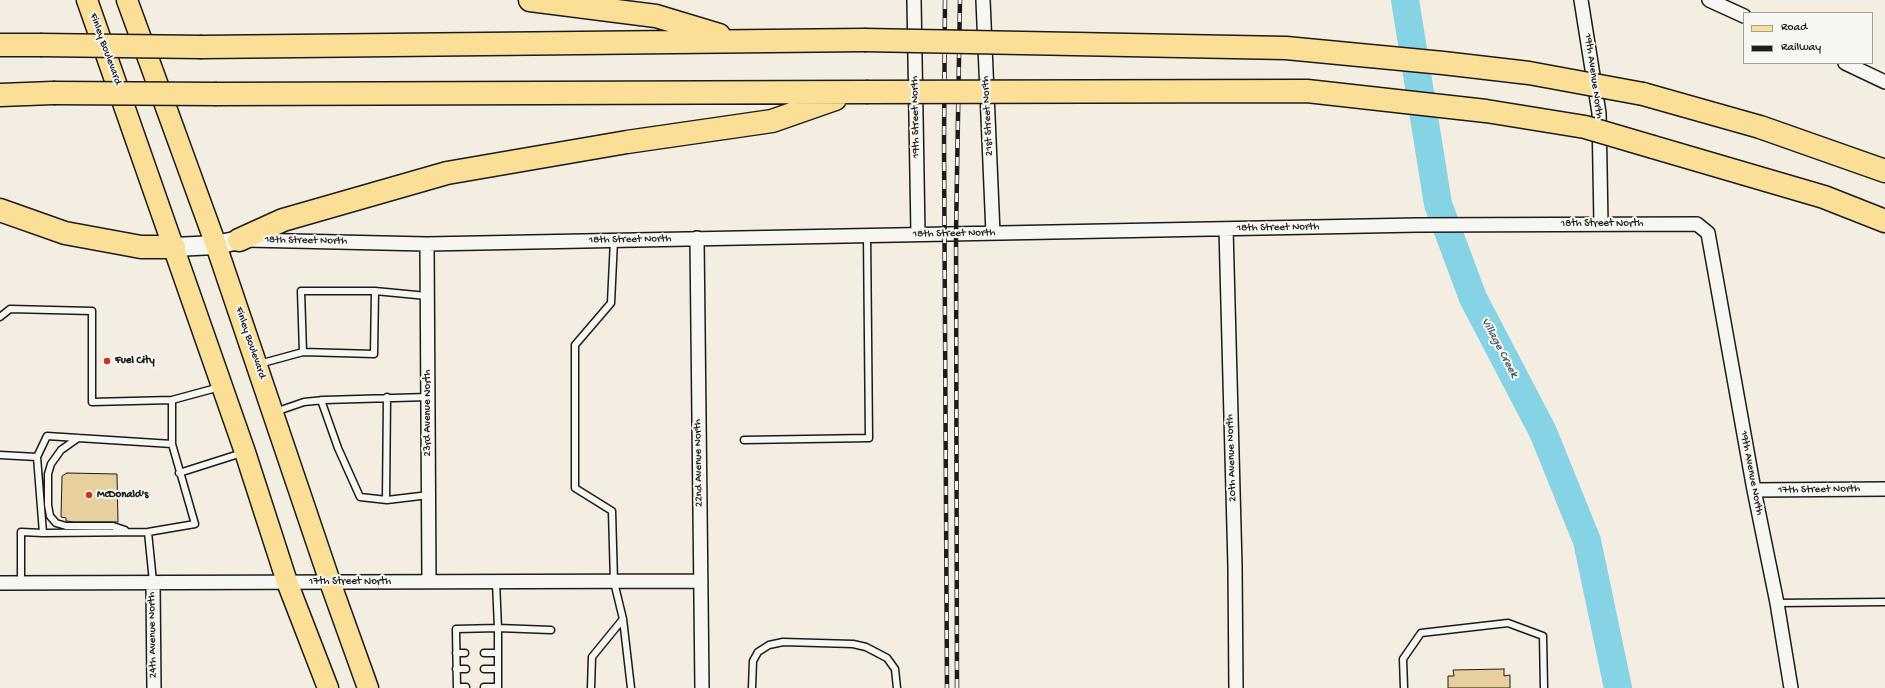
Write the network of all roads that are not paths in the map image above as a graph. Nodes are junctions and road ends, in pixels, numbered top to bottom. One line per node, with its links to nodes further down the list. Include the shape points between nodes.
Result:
1 (88, 0): 28 (main road, Finley Boulevard)
2 (127, 0): 27 (main road, Finley Boulevard)
3 (530, 0): 9 (highway, via 656,16)
4 (914, 0): 21 (street, 19th Street North)
5 (983, 0): 20 (street, 21st Street North)
6 (1581, 0): 18 (street, 19th Avenue North, via 1600,113)
7 (1709, 0): 8 (street)
8 (1743, 16)
9 (739, 41): 10 (highway, bridge, via 202,47); 15 (highway, bridge, via 864,40 1286,48 1443,63 1529,73 1643,94 1760,127)
10 (0, 45)
11 (1847, 64): 12 (street)
12 (1885, 82)
13 (858, 93): 14 (highway, bridge); 17 (highway, bridge, via 1307,91 1486,111 1585,127 1824,197); 24 (highway, via 772,121 627,142 447,173 283,220)
14 (0, 95)
15 (1885, 171)
16 (0, 210): 28 (highway, via 65,233 141,247)
17 (1885, 221)
18 (1601, 224): 19 (street, 18th Street North); 29 (street, 18th Street North, via 1696,224 1708,233)
19 (1226, 229): 20 (street, 18th Street North); 89 (street, 20th Avenue North, via 1236,566)
20 (993, 233): 21 (street, 18th Street North)
21 (918, 234): 22 (street, 18th Street North)
22 (867, 235): 23 (street, 18th Street North); 42 (lane, via 869,438)
23 (697, 238): 25 (street, 18th Street North); 55 (street, 22nd Avenue North)
24 (239, 240): 26 (street, 18th Street North); 27 (main road, 18th Street North)
25 (614, 240): 26 (street, 18th Street North); 60 (lane, via 611,303 575,345 575,488 612,512)
26 (427, 244): 31 (street, 23rd Avenue North)
27 (216, 245): 28 (main road, 18th Street North); 34 (main road, Finley Boulevard)
28 (174, 246): 35 (main road, Finley Boulevard)
29 (1711, 258): 49 (street, 19th Avenue North)
30 (375, 291): 31 (lane); 33 (lane, via 374,354); 33 (lane, via 301,291)
31 (427, 296): 37 (street, 23rd Avenue North)
32 (0, 317): 38 (lane, via 10,309 92,311 92,402)
33 (303, 352): 34 (lane)
34 (257, 364): 40 (main road, Finley Boulevard)
35 (222, 386): 38 (lane); 44 (main road, Finley Boulevard)
36 (387, 397): 37 (lane); 39 (lane); 51 (lane)
37 (428, 397): 50 (street, 23rd Avenue North)
38 (172, 400): 43 (lane)
39 (321, 400): 40 (lane, via 304,402); 51 (lane, via 338,448 360,497)
40 (273, 413): 57 (main road, Finley Boulevard)
41 (78, 438): 43 (lane); 46 (lane, via 47,436); 52 (lane, via 61,450 51,464 48,490 50,516 56,523 66,526 113,526)
42 (744, 440)
43 (172, 444): 47 (lane)
44 (245, 452): 47 (lane); 56 (main road, Finley Boulevard)
45 (0, 455): 46 (lane)
46 (37, 457): 54 (lane)
47 (179, 473): 53 (lane, via 195,524)
48 (1885, 489): 49 (street, 17th Street North)
49 (1754, 490): 65 (street, 19th Avenue North)
50 (429, 495): 51 (lane); 58 (street, 23rd Avenue North)
51 (386, 500)
52 (132, 532): 53 (lane); 54 (lane)
53 (148, 532): 63 (lane)
54 (43, 533): 62 (lane, via 21,532)
55 (700, 581): 60 (street, 17th Street North); 86 (street, 22nd Avenue North)
56 (287, 582): 57 (street, 17th Street North); 63 (street, 17th Street North); 81 (main road, Finley Boulevard)
57 (330, 582): 58 (street, 17th Street North); 82 (main road, Finley Boulevard)
58 (429, 582): 59 (street, 17th Street North)
59 (496, 582): 60 (street, 17th Street North); 67 (lane)
60 (614, 582): 66 (lane)
61 (0, 583): 62 (street, 17th Street North)
62 (21, 583): 63 (street, 17th Street North)
63 (153, 583): 80 (street, 24th Avenue North)
64 (1885, 602): 65 (lane)
65 (1777, 603): 92 (street, 19th Avenue North)
66 (623, 619): 84 (lane, via 592,657); 85 (lane)
67 (498, 628): 68 (lane); 69 (lane, via 456,630); 72 (lane)
68 (551, 630)
69 (456, 653): 70 (lane); 73 (lane)
70 (465, 653)
71 (484, 653): 72 (lane)
72 (498, 653): 76 (lane)
73 (456, 669): 74 (lane); 83 (lane)
74 (466, 669)
75 (484, 669): 76 (lane)
76 (498, 669): 79 (lane)
77 (466, 687): 83 (lane)
78 (484, 687): 79 (lane)
79 (498, 687)
80 (154, 688)
81 (328, 688)
82 (368, 688)
83 (457, 688)
84 (591, 688)
85 (631, 688)
86 (702, 688)
87 (752, 688): 88 (lane, via 753,661 758,652 770,645 783,642 853,644 866,647 887,658 895,669)
88 (897, 688)
89 (1236, 688)
90 (1404, 688): 91 (lane, via 1403,659 1422,633 1508,622 1543,636)
91 (1544, 688)
92 (1791, 688)

